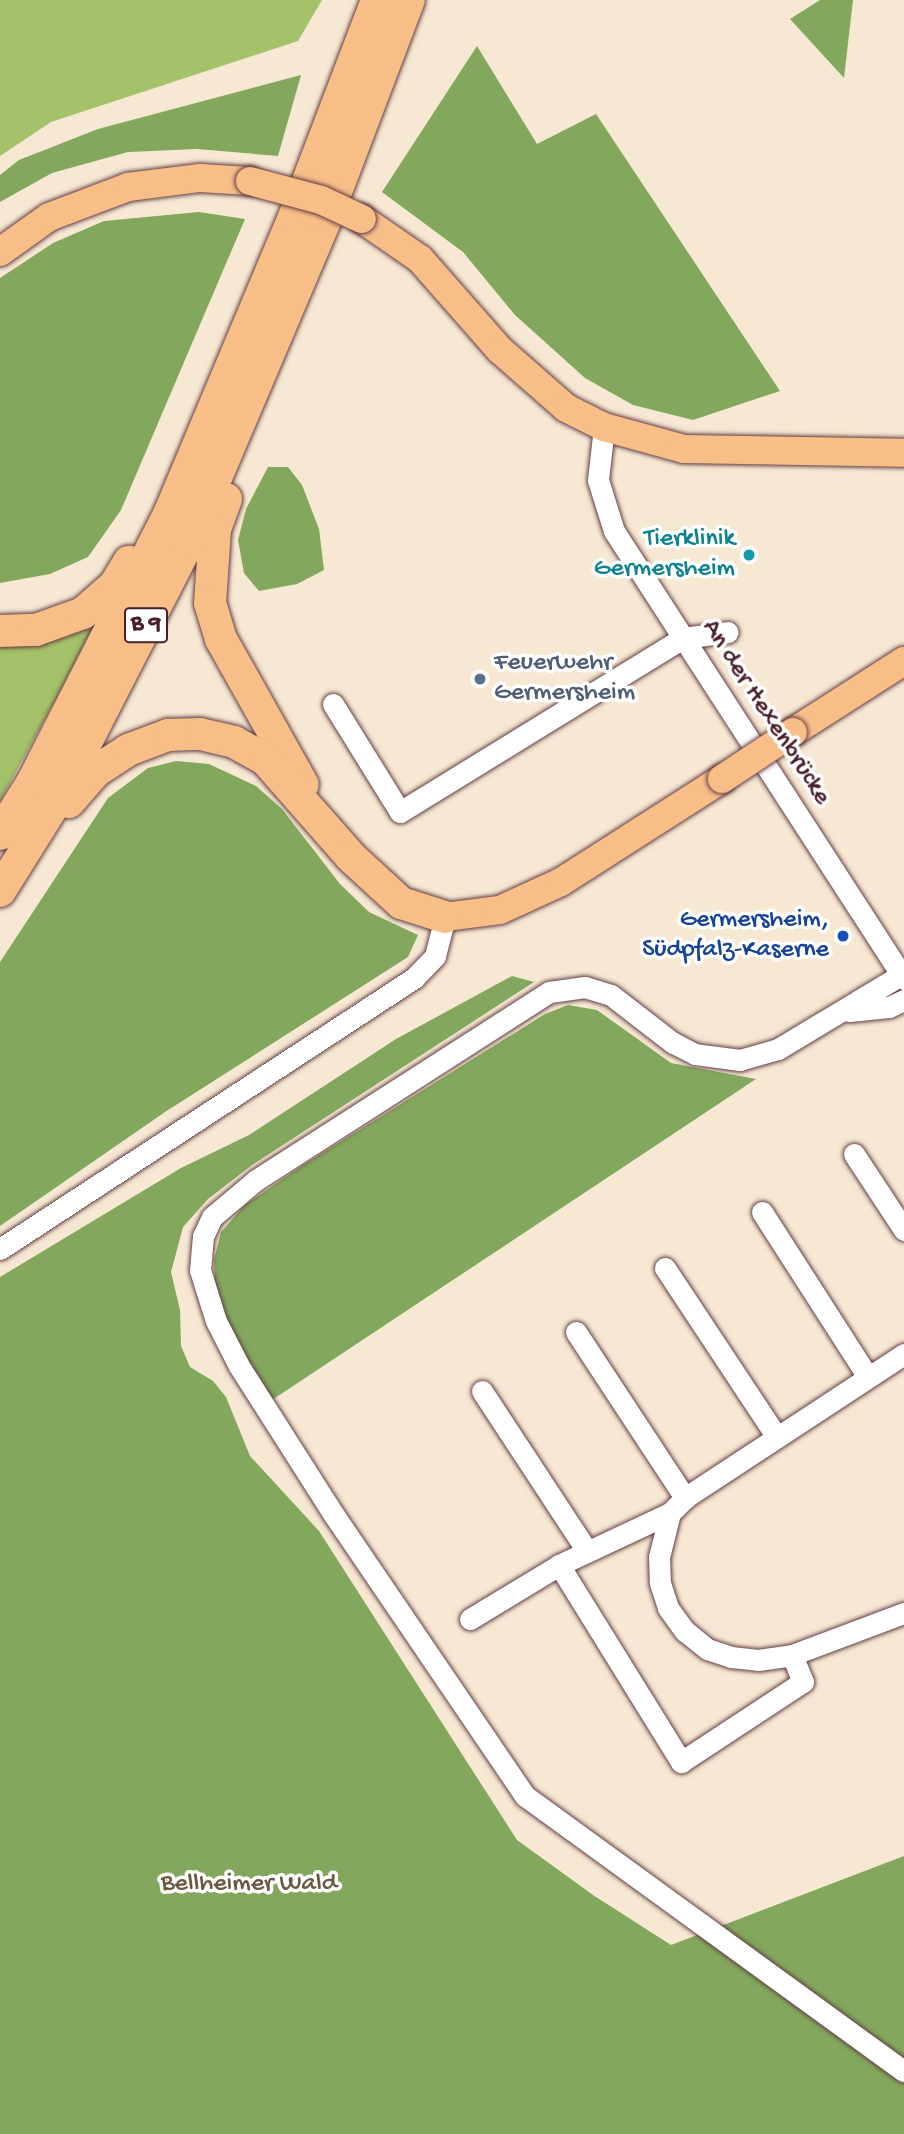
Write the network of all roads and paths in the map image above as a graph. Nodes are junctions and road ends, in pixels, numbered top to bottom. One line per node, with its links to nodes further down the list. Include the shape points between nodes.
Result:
1 (377, 0): 7 (highway, B 9, via 295,215)
2 (409, 0): 4 (highway, B 9)
3 (0, 252): 5 (main road, bridge, via 49,217 128,187 200,178 250,181 321,200 362,219 420,258 500,350 566,408)
4 (253, 393): 13 (highway, B 9, via 237,470 215,530 210,603 221,639); 15 (highway, B 9, via 190,539)
5 (604, 427): 6 (main road, via 684,449); 10 (street, An der Hexenbrücke, via 598,451 601,502 614,531)
6 (902, 453)
7 (170, 512): 8 (highway, B 9, via 115,585 83,613 36,630); 14 (highway, B 9, via 33,781)
8 (0, 631)
9 (728, 632): 10 (street)
10 (683, 638): 12 (street, via 400,813); 18 (street, An der Hexenbrücke)
11 (904, 661): 17 (main road, B 9, bridge, via 561,882 500,910)
12 (332, 704)
13 (320, 817): 15 (highway, B 9, via 265,759 234,742 200,734 168,735 128,750 96,771); 17 (highway, B 9, via 351,857 401,903)
14 (0, 834)
15 (27, 851): 16 (highway, B 9)
16 (0, 891)
17 (445, 917): 24 (street, via 435,956 414,978)
18 (902, 977): 20 (street)
19 (904, 1000): 20 (street, via 889,1007)
20 (839, 1012): 38 (street, via 778,1049 740,1060 718,1059 673,1043 611,995 585,987 549,992 256,1180 212,1217 203,1236 200,1269 216,1321 239,1366 520,1790 536,1807)
21 (855, 1154): 23 (street)
22 (762, 1212): 28 (street)
23 (904, 1230)
24 (0, 1249)
25 (665, 1268): 30 (street)
26 (576, 1332): 31 (street)
27 (904, 1354): 28 (street)
28 (868, 1377): 30 (street)
29 (482, 1391): 33 (street)
30 (776, 1436): 31 (street)
31 (685, 1498): 32 (street)
32 (670, 1513): 33 (street); 37 (street, via 661,1545 660,1583 668,1608 685,1631 707,1648 730,1657 758,1660)
33 (587, 1551): 34 (street)
34 (559, 1565): 36 (street); 37 (street, via 681,1762 803,1682)
35 (904, 1613): 37 (street)
36 (470, 1619)
37 (792, 1655)
38 (904, 2071)

